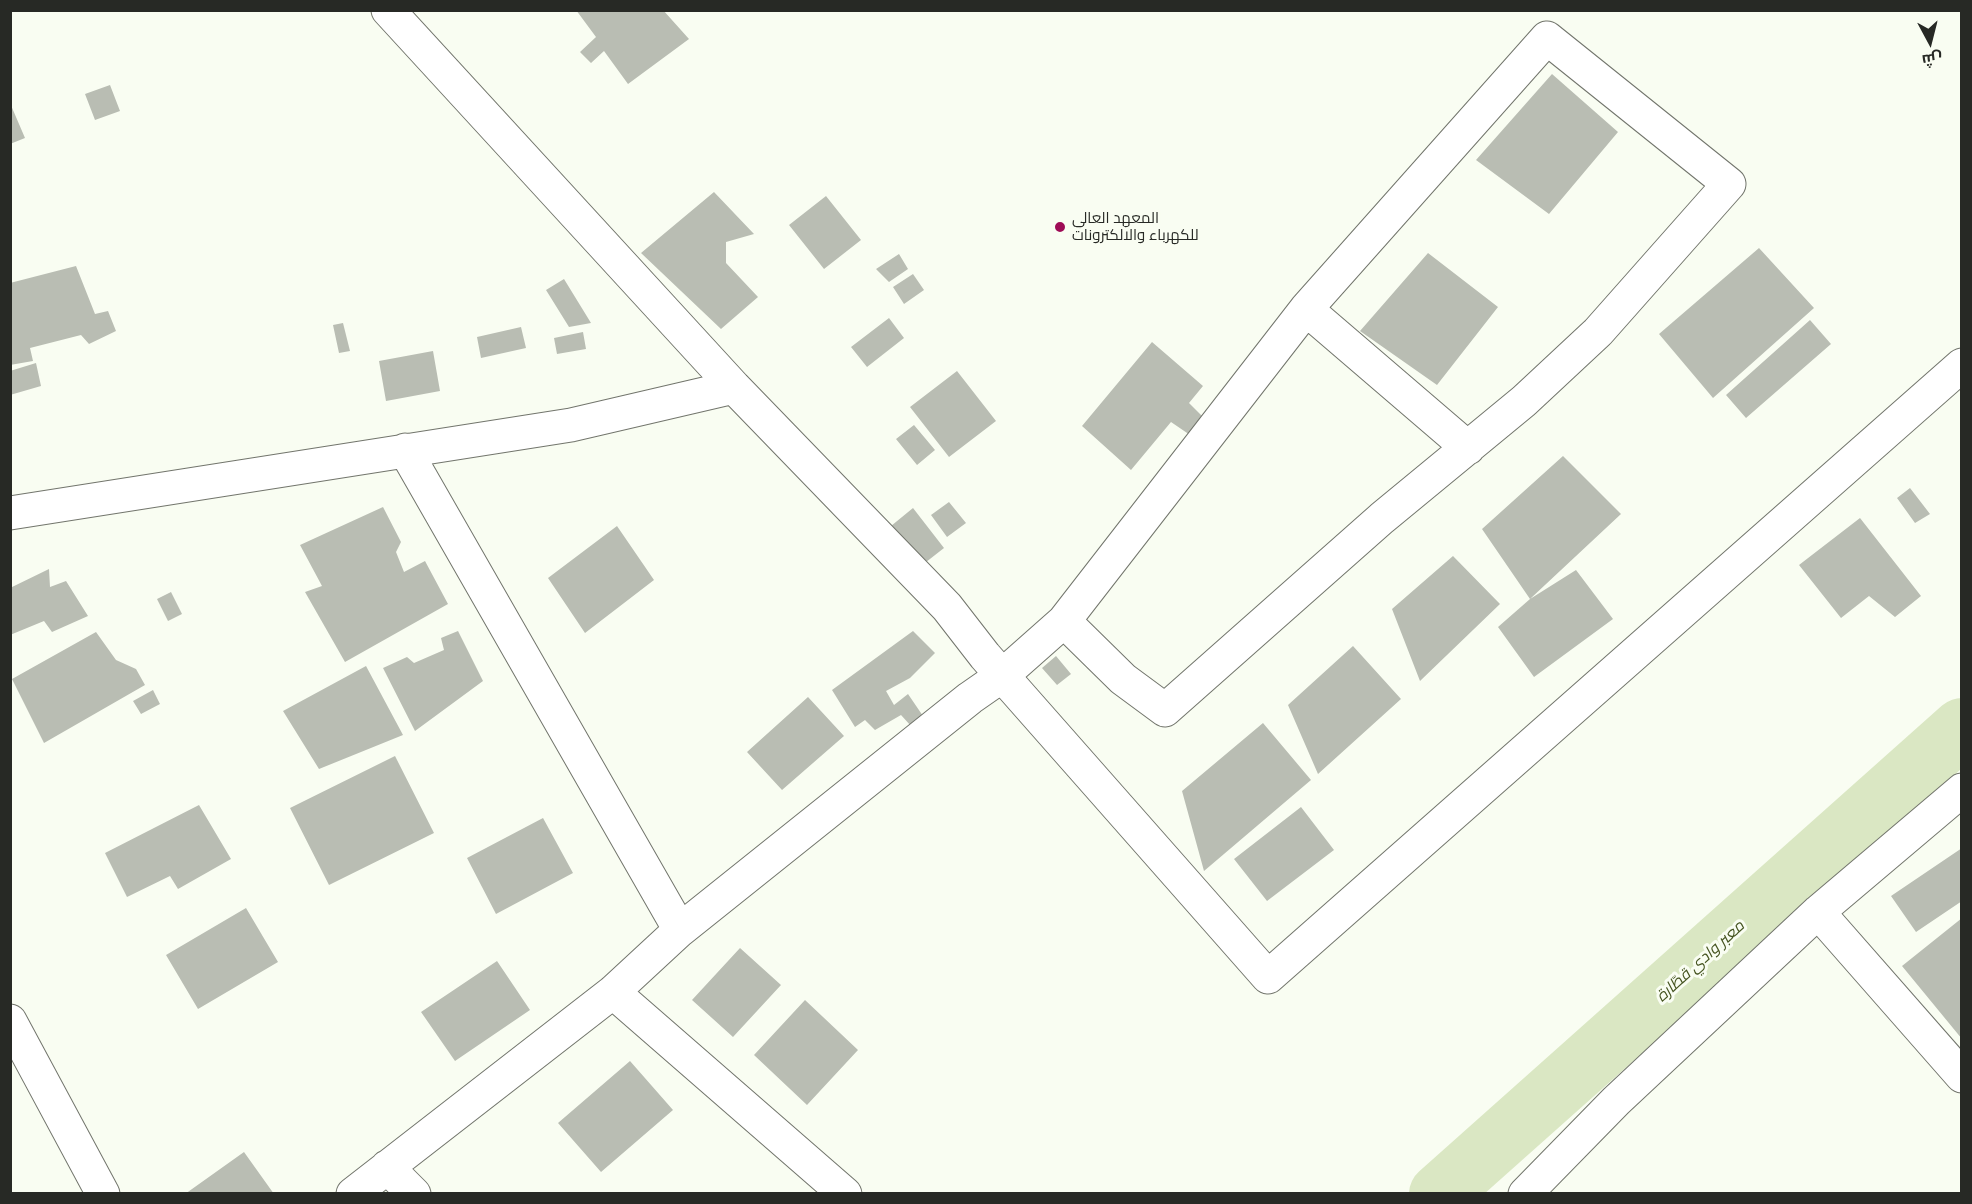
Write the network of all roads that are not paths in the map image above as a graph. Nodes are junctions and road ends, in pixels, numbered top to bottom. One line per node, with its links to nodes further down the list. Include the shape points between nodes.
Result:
1 (388, 10): 4 (street)
2 (1306, 309): 5 (street); 5 (street, via 1547,38 1729,184 1598,332); 8 (street)
3 (1962, 365): 9 (street, via 1268,977)
4 (734, 387): 6 (street, via 571,425); 9 (street, via 947,607)
5 (1468, 448): 8 (street, via 1382,518 1165,710 1123,678)
6 (405, 450): 7 (street); 12 (street)
7 (10, 513)
8 (1064, 621): 9 (street)
9 (1003, 675): 12 (street)
10 (1962, 790): 11 (street)
11 (1818, 912): 15 (street); 21 (street, via 1616,1101)
12 (680, 930): 13 (street)
13 (613, 992): 16 (street); 20 (street)
14 (10, 1021): 17 (street)
15 (1962, 1076)
16 (387, 1167): 18 (street); 19 (street)
17 (103, 1194)
18 (353, 1194)
19 (414, 1194)
20 (845, 1194)
21 (1525, 1194)

